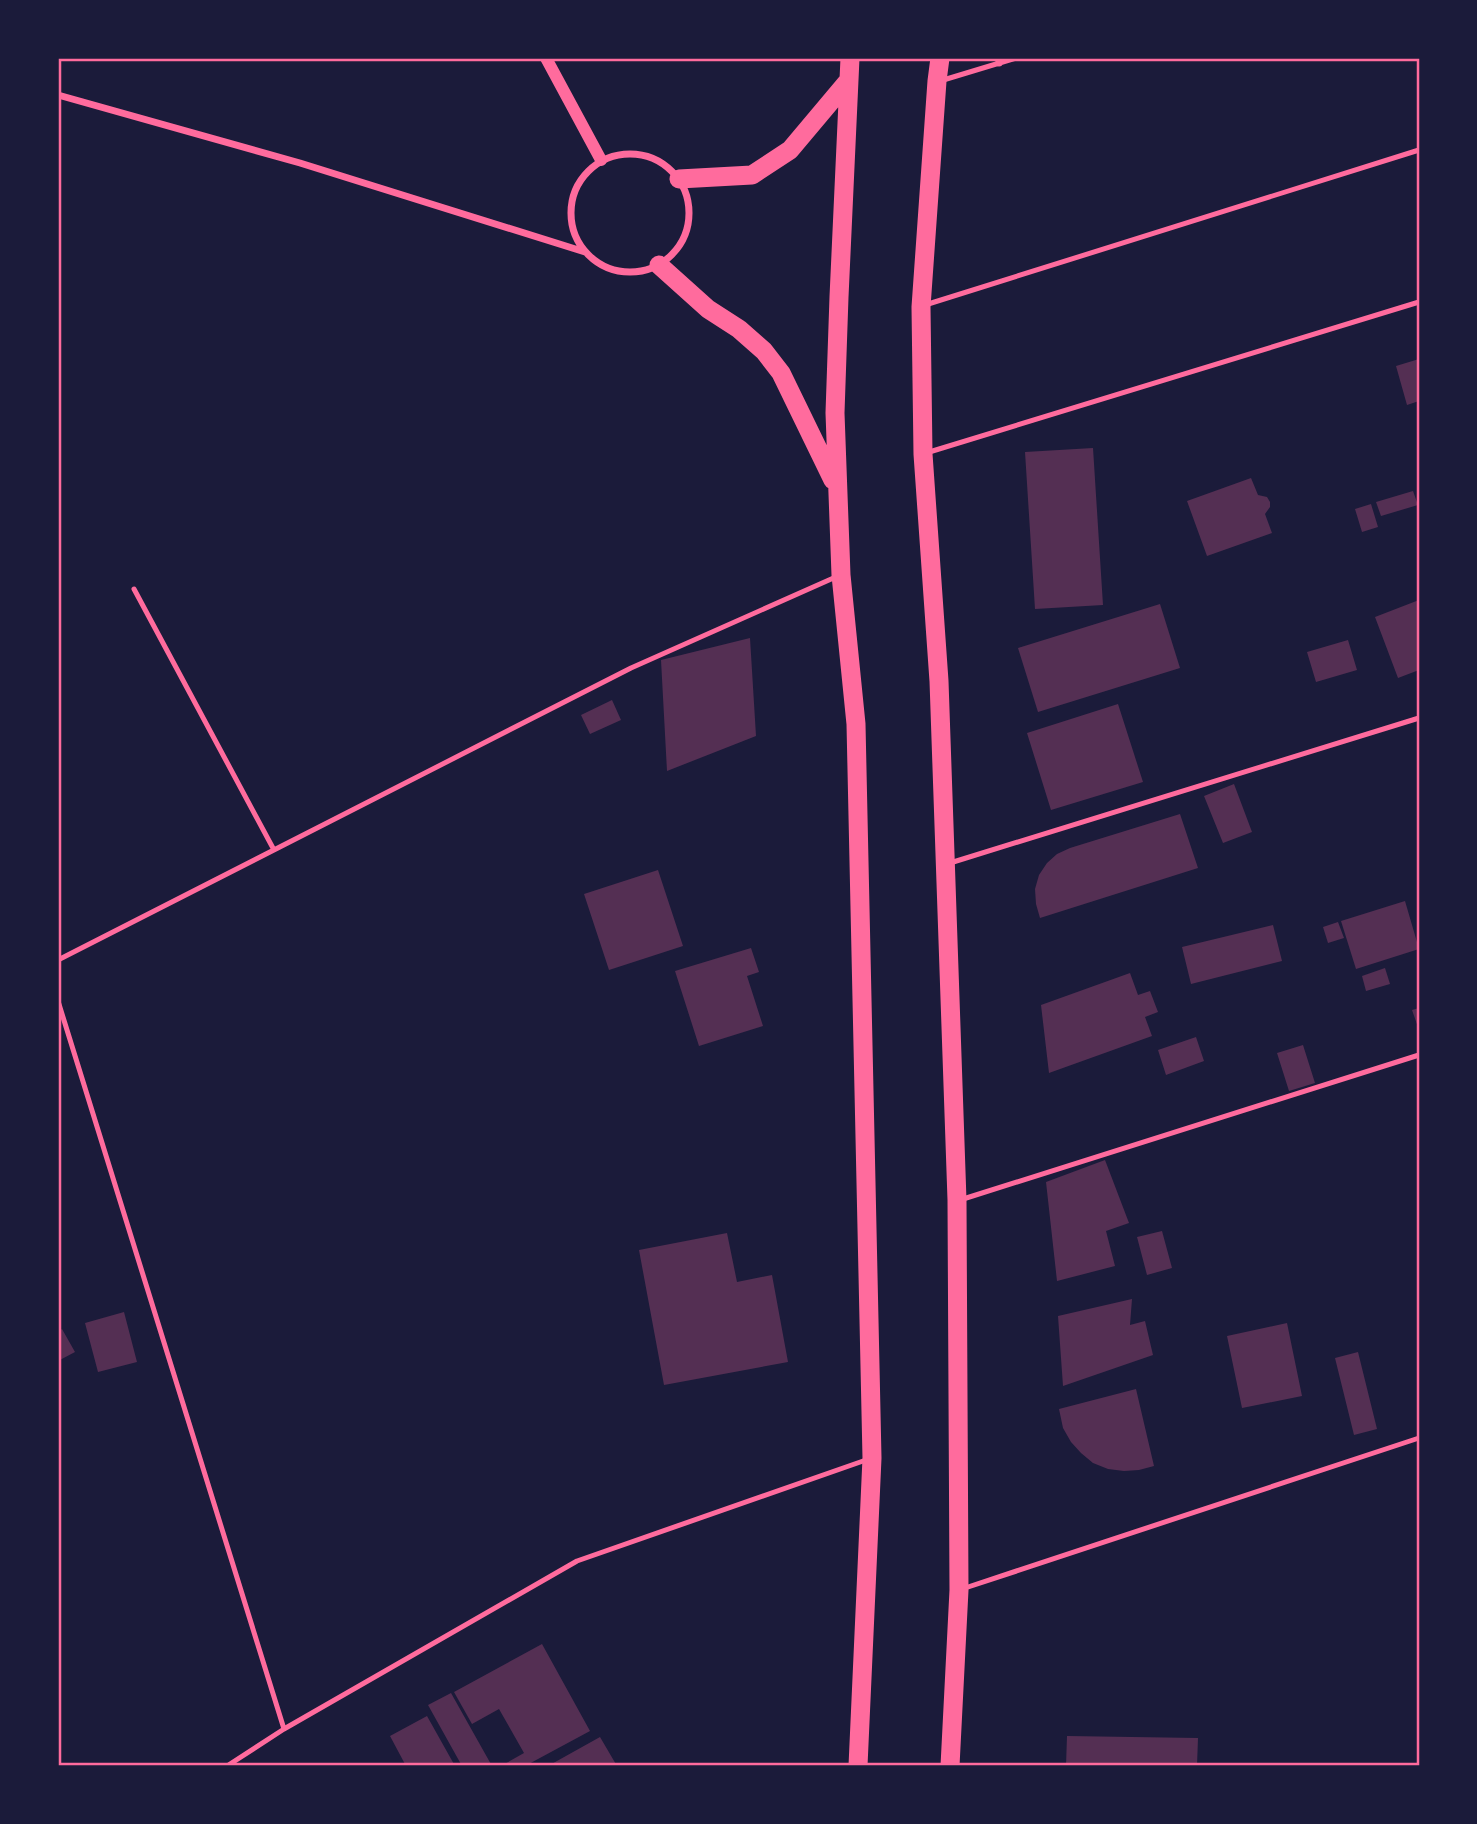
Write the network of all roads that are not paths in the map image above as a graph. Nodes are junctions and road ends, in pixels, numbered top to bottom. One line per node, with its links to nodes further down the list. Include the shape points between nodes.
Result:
1 (546, 58): 10 (street)
2 (849, 58): 6 (highway)
3 (940, 58): 7 (highway)
4 (1016, 58): 5 (lane)
5 (999, 60): 7 (lane)
6 (848, 81): 11 (highway, via 790,150 752,175); 17 (highway, via 835,413)
7 (937, 82): 15 (highway)
8 (58, 95): 12 (street, via 300,163)
9 (1419, 150): 15 (lane)
10 (601, 160): 11 (street, via 629,154 648,157 665,165); 12 (street, via 580,181 573,199 570,218)
11 (678, 179): 13 (street, via 688,197 690,217 685,236)
12 (585, 253): 13 (street, via 620,272 640,272)
13 (659, 265): 17 (highway, via 764,351 781,373)
14 (1419, 302): 16 (lane)
15 (921, 307): 16 (highway)
16 (923, 454): 22 (highway, via 939,681)
17 (837, 488): 18 (highway)
18 (841, 575): 21 (lane, via 631,668); 28 (highway, via 856,724)
19 (134, 589): 21 (lane)
20 (1419, 718): 22 (lane)
21 (274, 850): 23 (lane)
22 (944, 865): 26 (highway)
23 (58, 960)
24 (58, 1001): 30 (lane)
25 (1419, 1055): 26 (lane)
26 (957, 1200): 29 (highway)
27 (1419, 1438): 29 (lane)
28 (872, 1458): 30 (lane, via 577,1561); 32 (highway)
29 (959, 1590): 33 (highway)
30 (284, 1729): 31 (lane)
31 (227, 1766)
32 (858, 1766)
33 (950, 1766)

